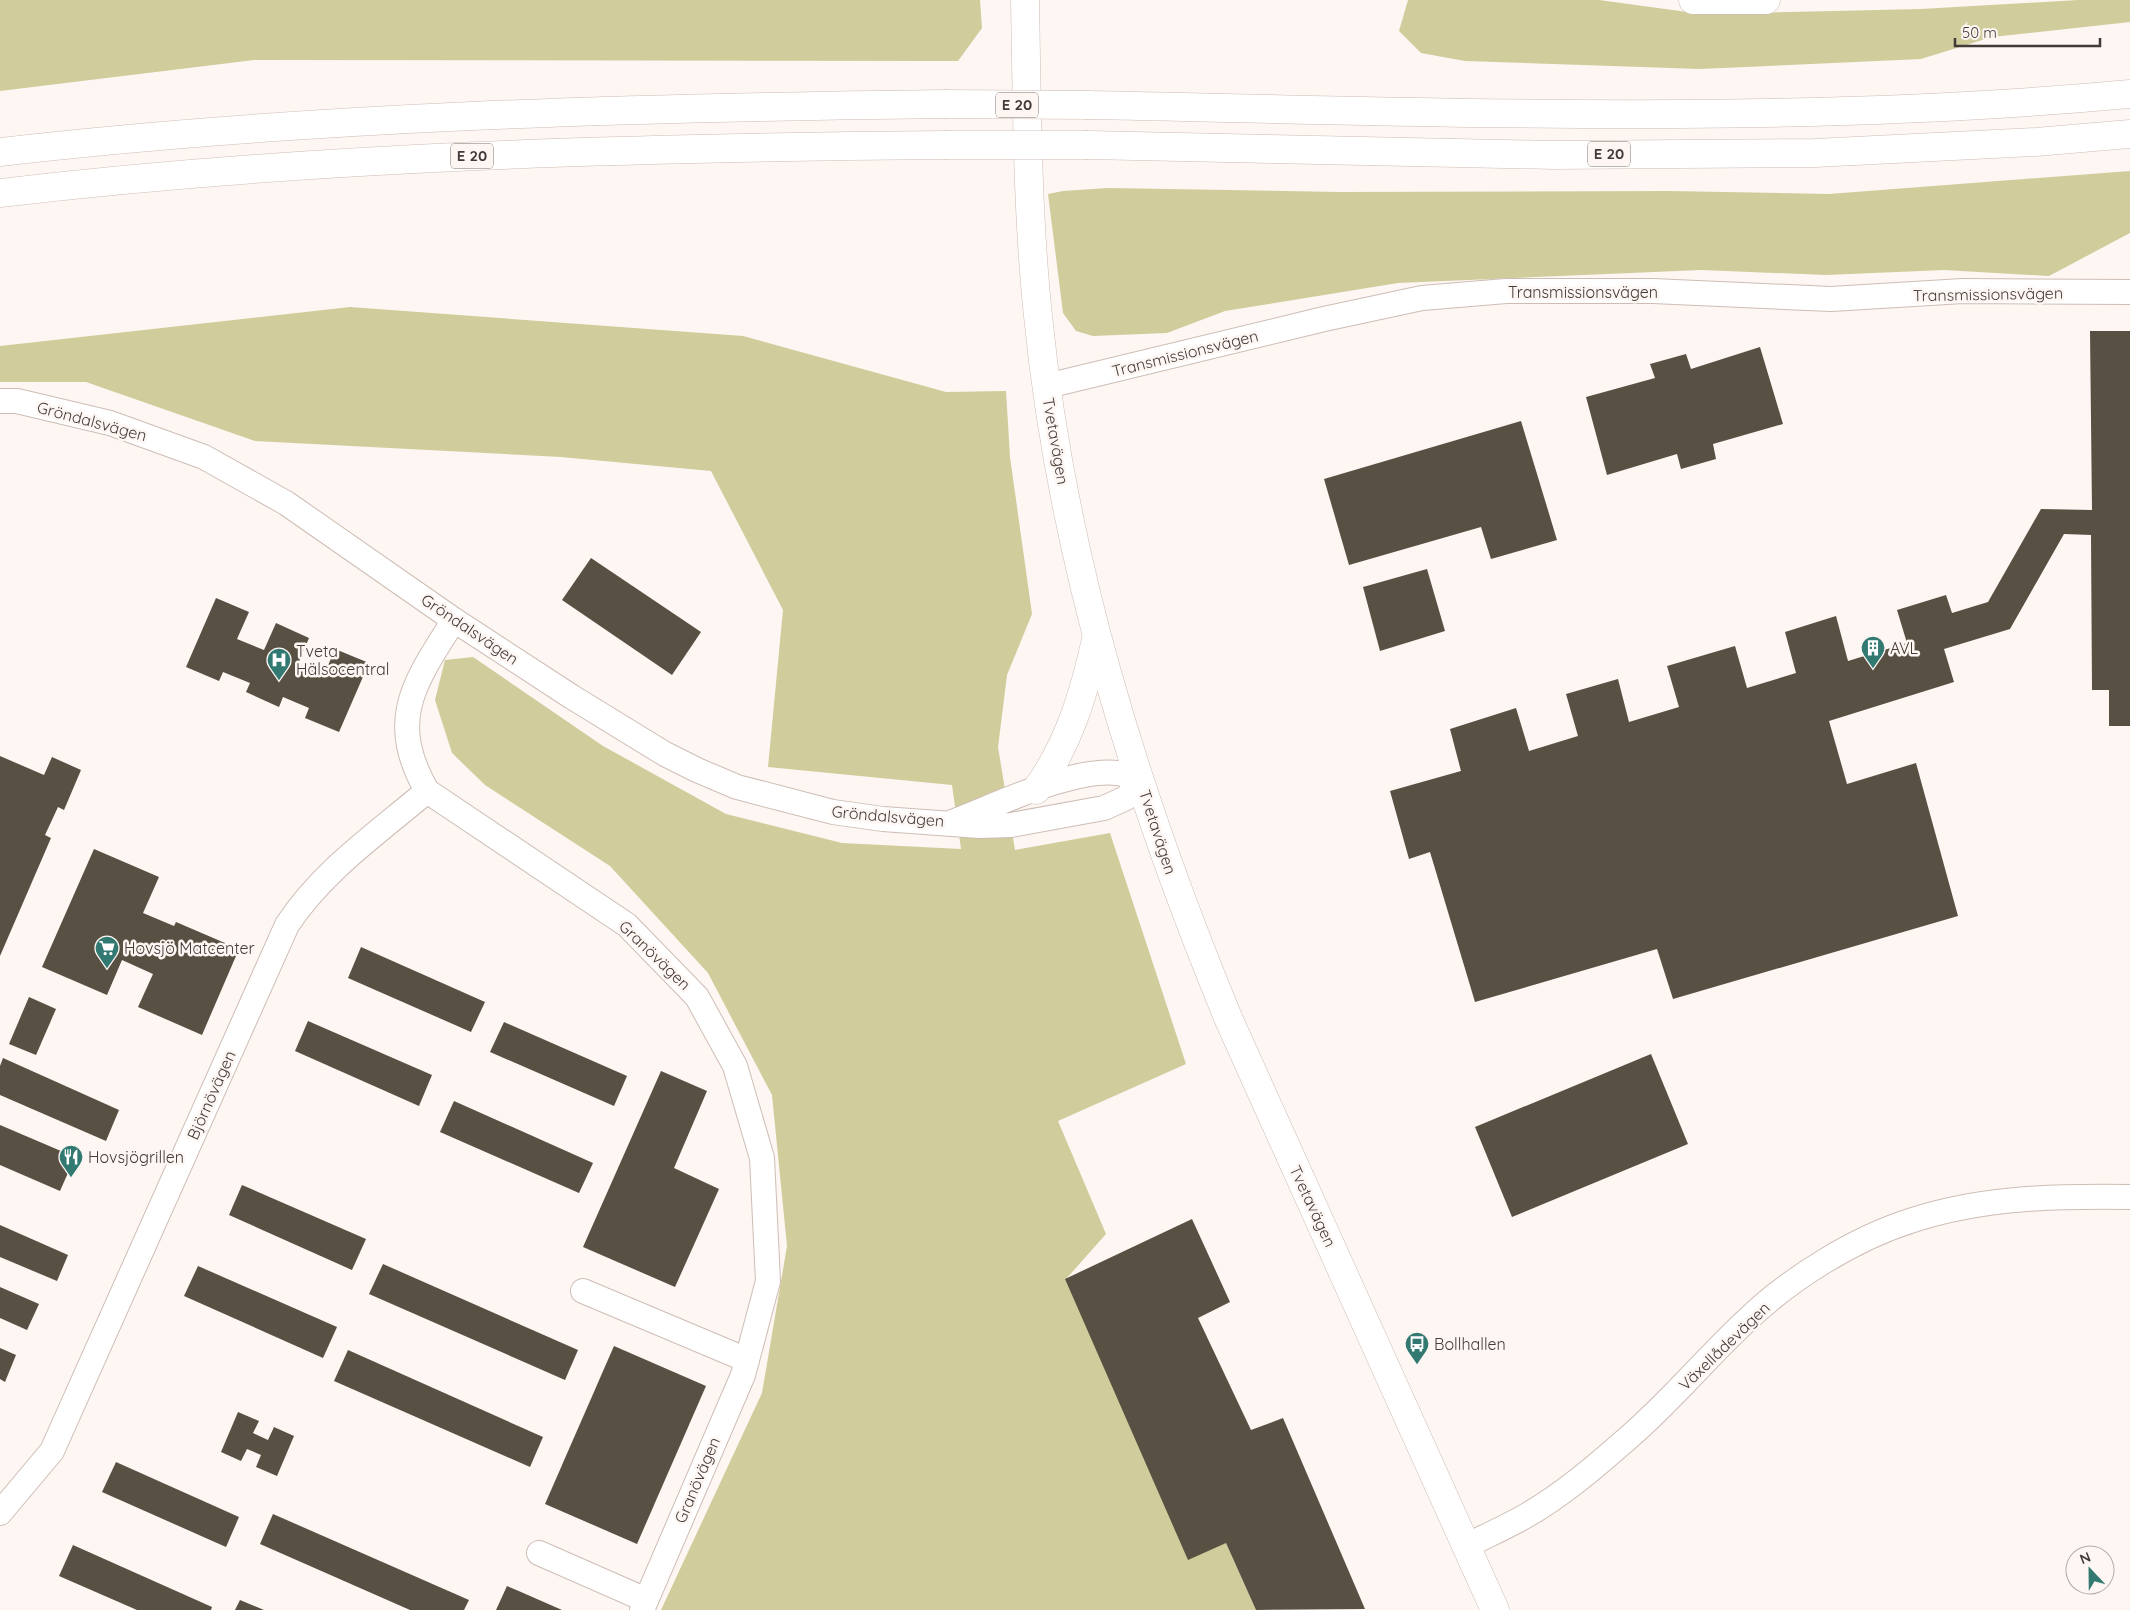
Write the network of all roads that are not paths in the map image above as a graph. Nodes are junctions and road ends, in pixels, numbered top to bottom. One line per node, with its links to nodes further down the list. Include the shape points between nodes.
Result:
1 (1025, 0): 9 (main road, Tvetavägen, via 1030,199 1038,316)
2 (1693, 0): 3 (main road)
3 (1766, 0)
4 (2130, 94): 6 (main road, E 20, bridge, via 2038,103 1814,113 1552,114 944,104 702,107 453,115)
5 (2130, 134): 7 (main road, E 20, bridge, via 1815,153 1554,155 1088,145 701,147 512,153 295,166)
6 (0, 152)
7 (0, 193)
8 (2130, 292): 9 (street, Transmissionsvägen, via 1963,291 1831,299 1653,291 1506,291 1422,298)
9 (1047, 386): 12 (main road, Tvetavägen)
10 (0, 401): 11 (street, Gröndalsvägen, via 17,401 110,423 204,456 286,503)
11 (454, 620): 15 (street, Granövägen, via 420,673 408,702 405,726 416,771); 16 (street, Gröndalsvägen, via 572,697 697,770 737,786 833,812 883,819)
12 (1096, 638): 13 (main road, Tvetavägen); 14 (main road, via 1086,685 1069,735)
13 (1141, 780): 14 (street, Gröndalsvägen, via 1119,773 1096,773); 16 (street, Gröndalsvägen, via 1126,798 1104,808 1011,825 980,826); 21 (main road, Tvetavägen, via 1163,852 1228,1020)
14 (1036, 790): 16 (street, Gröndalsvägen)
15 (427, 791): 19 (street, Granövägen, via 627,925 697,997 735,1066 762,1158 768,1281); 20 (street, Björnövägen, via 333,871 297,910 288,925 52,1451)
16 (952, 822)
17 (2130, 1197): 21 (street, Växellådevägen, via 2036,1198 1953,1209 1912,1220 1839,1254 1803,1276 1747,1320 1662,1407 1572,1484 1521,1518)
18 (583, 1291): 19 (street)
19 (747, 1360): 23 (street, Granövägen)
20 (0, 1513)
21 (1466, 1546): 24 (main road, Tvetavägen)
22 (539, 1553): 23 (street, Granövägen)
23 (644, 1605)
24 (1495, 1610)

